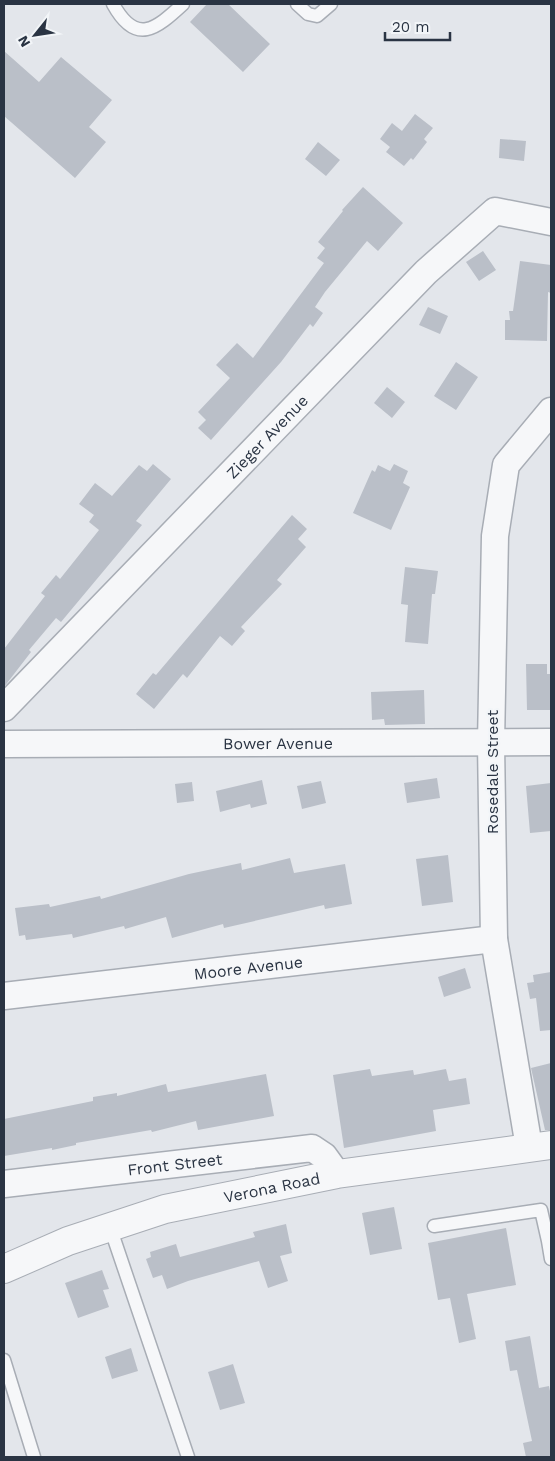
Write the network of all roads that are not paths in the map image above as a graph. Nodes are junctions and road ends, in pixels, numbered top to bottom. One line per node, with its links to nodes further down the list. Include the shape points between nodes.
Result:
1 (113, 4): 2 (lane, via 121,19 137,29 150,30 162,24)
2 (183, 4)
3 (297, 4): 4 (lane, via 308,14 317,16)
4 (331, 4)
5 (551, 222): 7 (street, Zieger Avenue, via 495,211 426,272)
6 (551, 410): 9 (street, Rosedale Street, via 506,464 495,536)
7 (4, 708)
8 (551, 742): 9 (street, Bower Avenue)
9 (491, 743): 10 (street, Bower Avenue); 11 (street, Rosedale Street)
10 (4, 744)
11 (494, 939): 12 (street, Moore Avenue); 13 (street, Rosedale Street)
12 (4, 996)
13 (540, 1146): 14 (street, Verona Road)
14 (337, 1174): 15 (street, Front Street, via 324,1156 312,1148); 17 (street, Verona Road, via 165,1209)
15 (4, 1184)
16 (434, 1226): 18 (lane, via 541,1210)
17 (110, 1227): 20 (street, Verona Road); 23 (lane)
18 (549, 1241): 19 (lane)
19 (551, 1259)
20 (4, 1269)
21 (4, 1360): 22 (lane)
22 (34, 1457)
23 (188, 1457)

